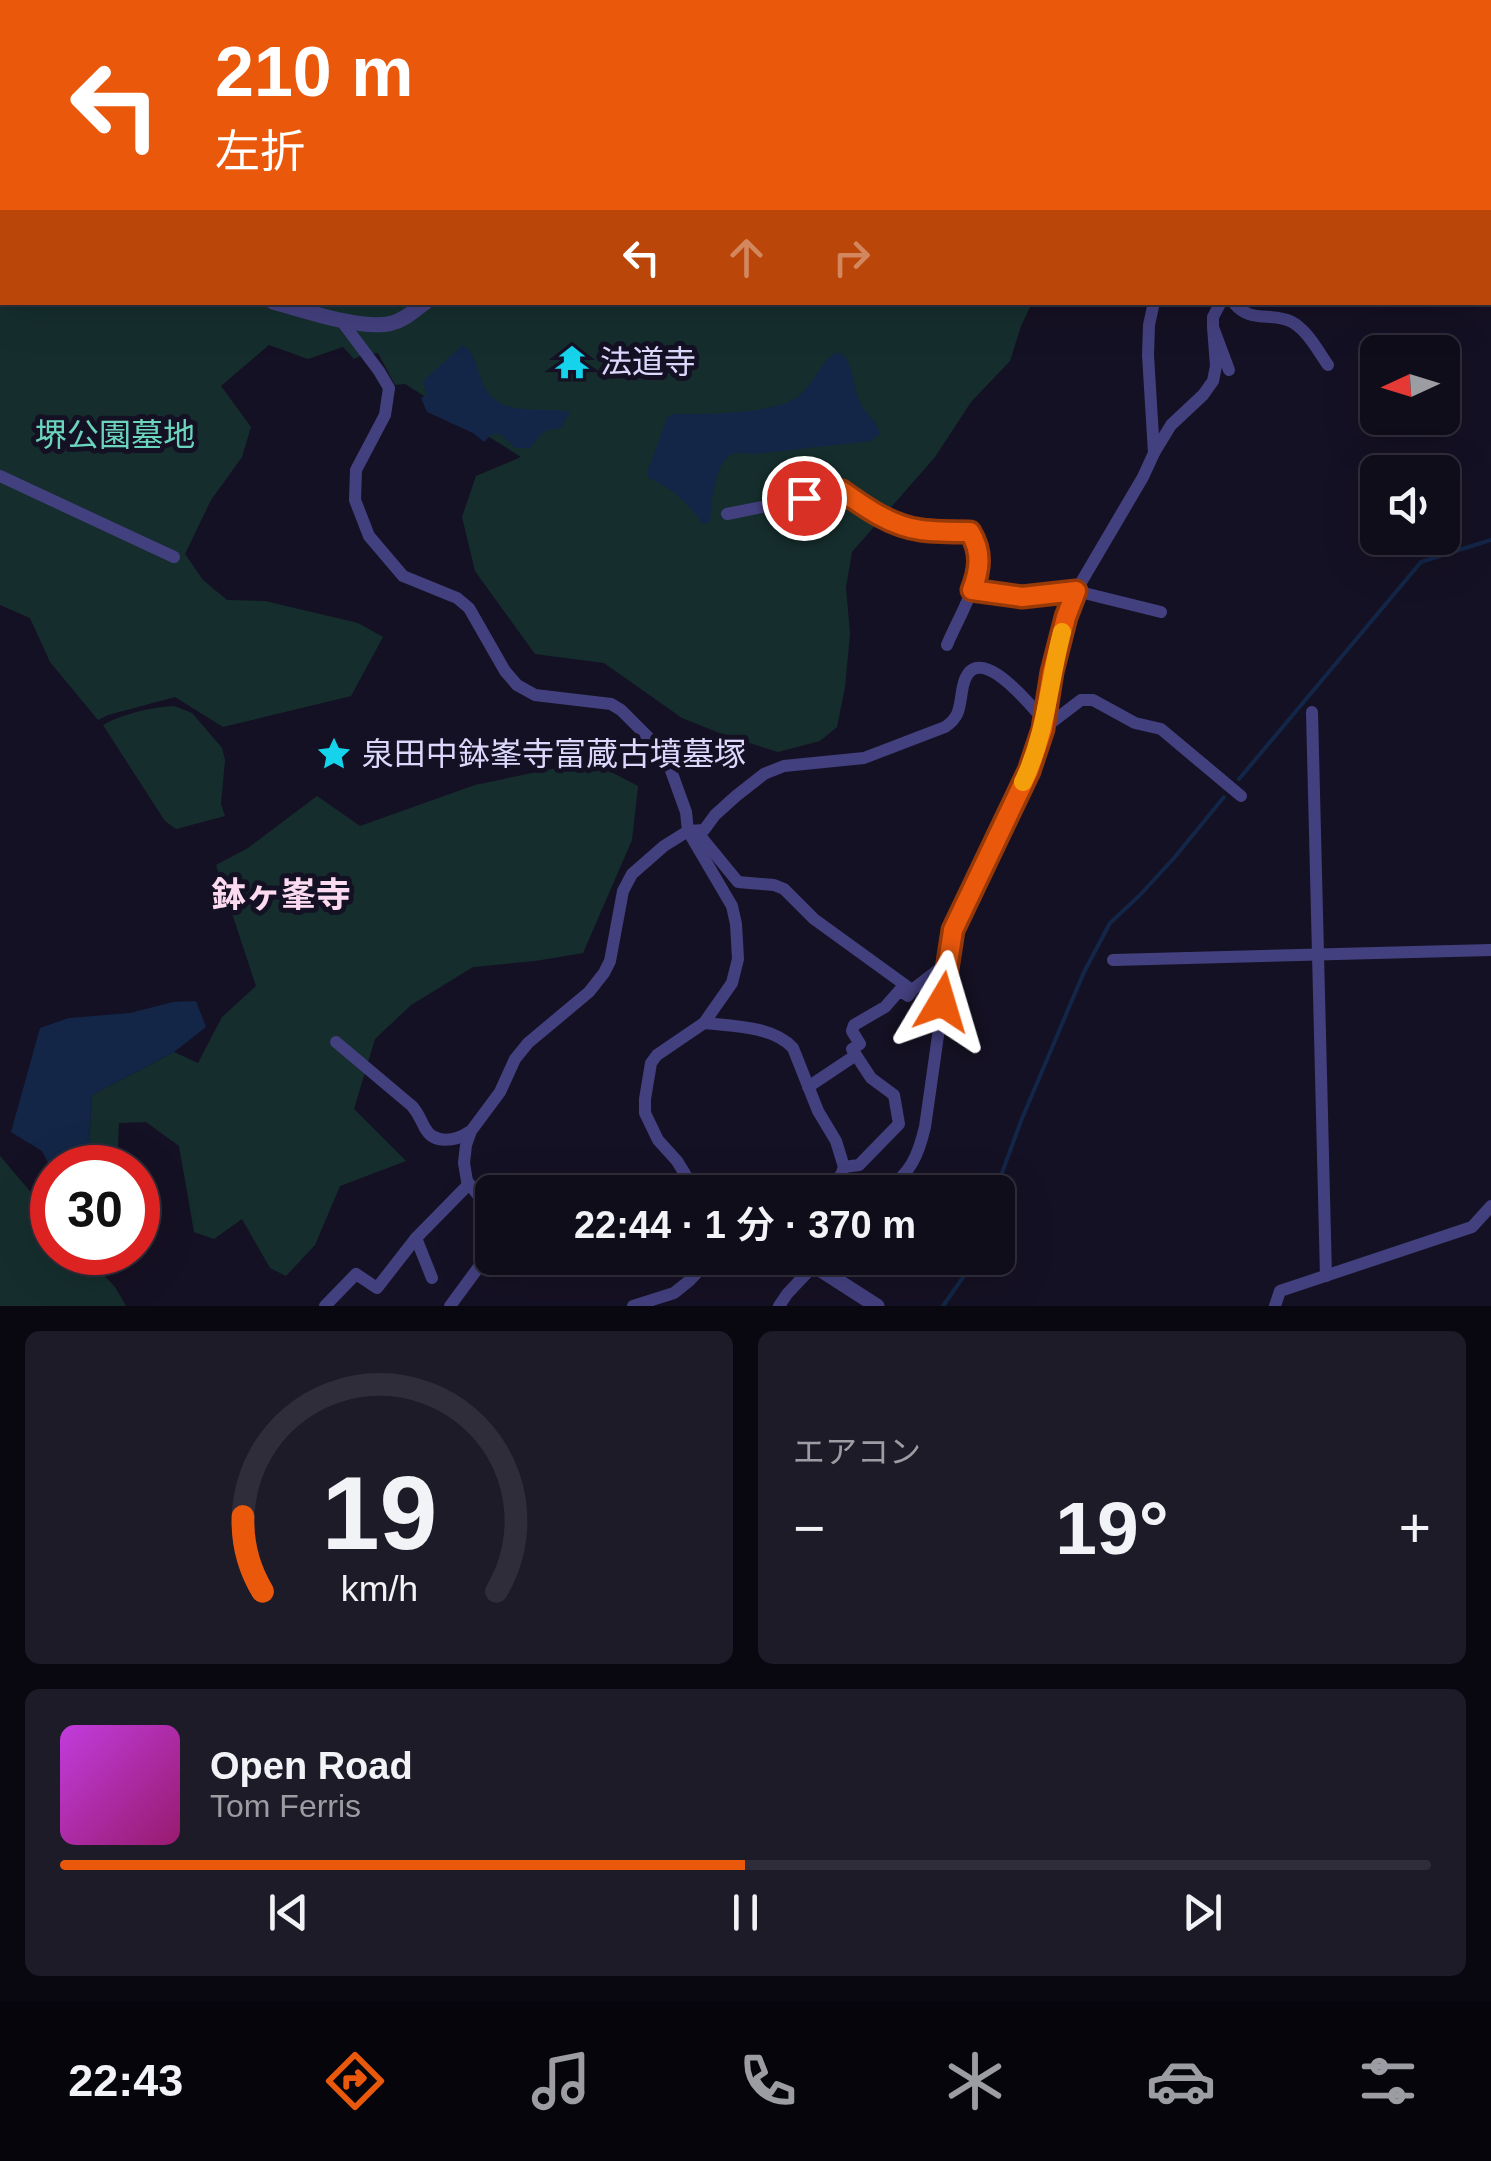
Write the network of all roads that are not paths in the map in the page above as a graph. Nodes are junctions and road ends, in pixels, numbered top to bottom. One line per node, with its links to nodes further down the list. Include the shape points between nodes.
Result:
1 (285, 305): 6 (street)
2 (422, 305): 6 (street, via 391,324)
3 (1153, 305): 10 (street, via 1148,355)
4 (1219, 305): 7 (street)
5 (1235, 305): 8 (street, via 1252,316 1289,320)
6 (340, 319): 21 (street, via 389,388 385,415 356,470 355,500 368,536 404,576 469,608 516,685 535,696 592,700 622,710 665,754)
7 (1213, 327): 9 (street); 10 (street, via 1212,381)
8 (1328, 365)
9 (1230, 370)
10 (1154, 453): 15 (street)
11 (0, 476): 13 (street)
12 (728, 514): 14 (street, via 842,491 896,524 970,532 979,556)
13 (174, 557)
14 (972, 590): 15 (street, via 1022,597); 17 (street)
15 (1076, 591): 16 (street); 19 (street)
16 (1161, 612)
17 (947, 645)
18 (1312, 712): 23 (street)
19 (1044, 724): 20 (street, via 1080,700 1093,700 1162,730); 21 (street, via 1005,679 992,670 972,670 960,711 945,727 864,758 764,774 704,830); 25 (street, via 1029,771 953,930)
20 (1241, 796)
21 (692, 832): 26 (street, via 738,882 784,889); 27 (street, via 736,924 732,983); 31 (street, via 632,874 604,974 528,1043)
22 (1491, 950): 23 (street)
23 (1318, 955): 24 (street); 44 (street)
24 (1113, 960)
25 (947, 962): 26 (street); 35 (street, via 925,1127)
26 (912, 990): 29 (street, via 908,996 900,990 854,1025)
27 (704, 1023): 30 (street, via 766,1032 787,1042); 33 (street, via 657,1055 645,1099 658,1140)
28 (336, 1042): 31 (street, via 412,1106 433,1137 458,1140)
29 (856, 1055): 30 (street); 32 (street, via 894,1094 899,1124 858,1165)
30 (808, 1087): 32 (street)
31 (472, 1131): 36 (street, via 464,1162)
32 (844, 1167): 34 (street)
33 (685, 1175)
34 (841, 1175)
35 (905, 1175)
36 (469, 1184): 37 (street); 39 (street)
37 (475, 1192)
38 (1491, 1206): 44 (street, via 1472,1227)
39 (416, 1238): 45 (street); 46 (street, via 377,1288 356,1274)
40 (475, 1272): 47 (street)
41 (695, 1275): 48 (street, via 674,1292)
42 (805, 1275): 49 (street)
43 (836, 1275): 50 (street)
44 (1326, 1276): 51 (street, via 1280,1291)
45 (432, 1278)
46 (325, 1306)
47 (450, 1306)
48 (633, 1306)
49 (778, 1306)
50 (877, 1306)
51 (1276, 1306)

